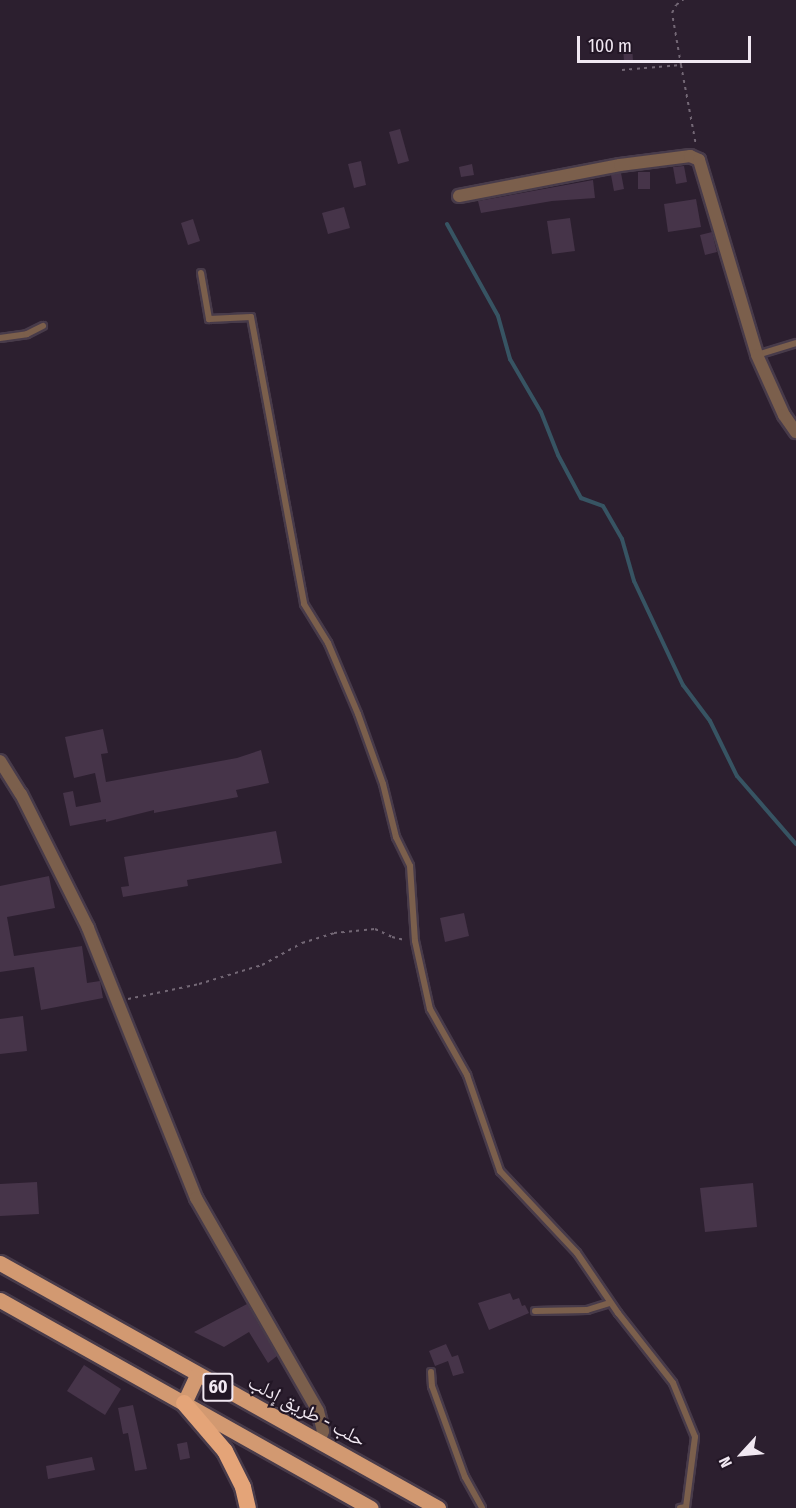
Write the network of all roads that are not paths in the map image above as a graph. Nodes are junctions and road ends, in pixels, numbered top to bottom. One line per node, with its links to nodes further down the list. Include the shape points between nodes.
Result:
1 (459, 196): 6 (street, via 620,165 690,156 699,160)
2 (201, 273): 11 (lane, via 209,319 251,317 304,604 328,643 358,714 383,784 396,837 410,866 415,941 430,1009 467,1075 500,1171 577,1253)
3 (43, 326): 4 (lane, via 27,334)
4 (0, 338)
5 (796, 343): 6 (lane)
6 (757, 355): 7 (street, via 784,415)
7 (796, 432)
8 (0, 761): 16 (street, via 21,794 88,928 196,1198 318,1411)
9 (0, 1263): 14 (main road, حلب - طريق إدلب / 60)
10 (0, 1300): 15 (main road, 60)
11 (610, 1303): 12 (lane, via 587,1310); 21 (lane, via 673,1383 695,1437 686,1507)
12 (535, 1311)
13 (430, 1372): 20 (lane, via 465,1477)
14 (197, 1375): 15 (main road); 16 (main road, حلب - طريق إدلب / 60)
15 (184, 1403): 17 (highway, via 225,1451 243,1487); 18 (main road, 60)
16 (320, 1440): 19 (main road, حلب - طريق إدلب / 60)
17 (248, 1508)
18 (371, 1508)
19 (438, 1508)
20 (482, 1508)
21 (680, 1508)

